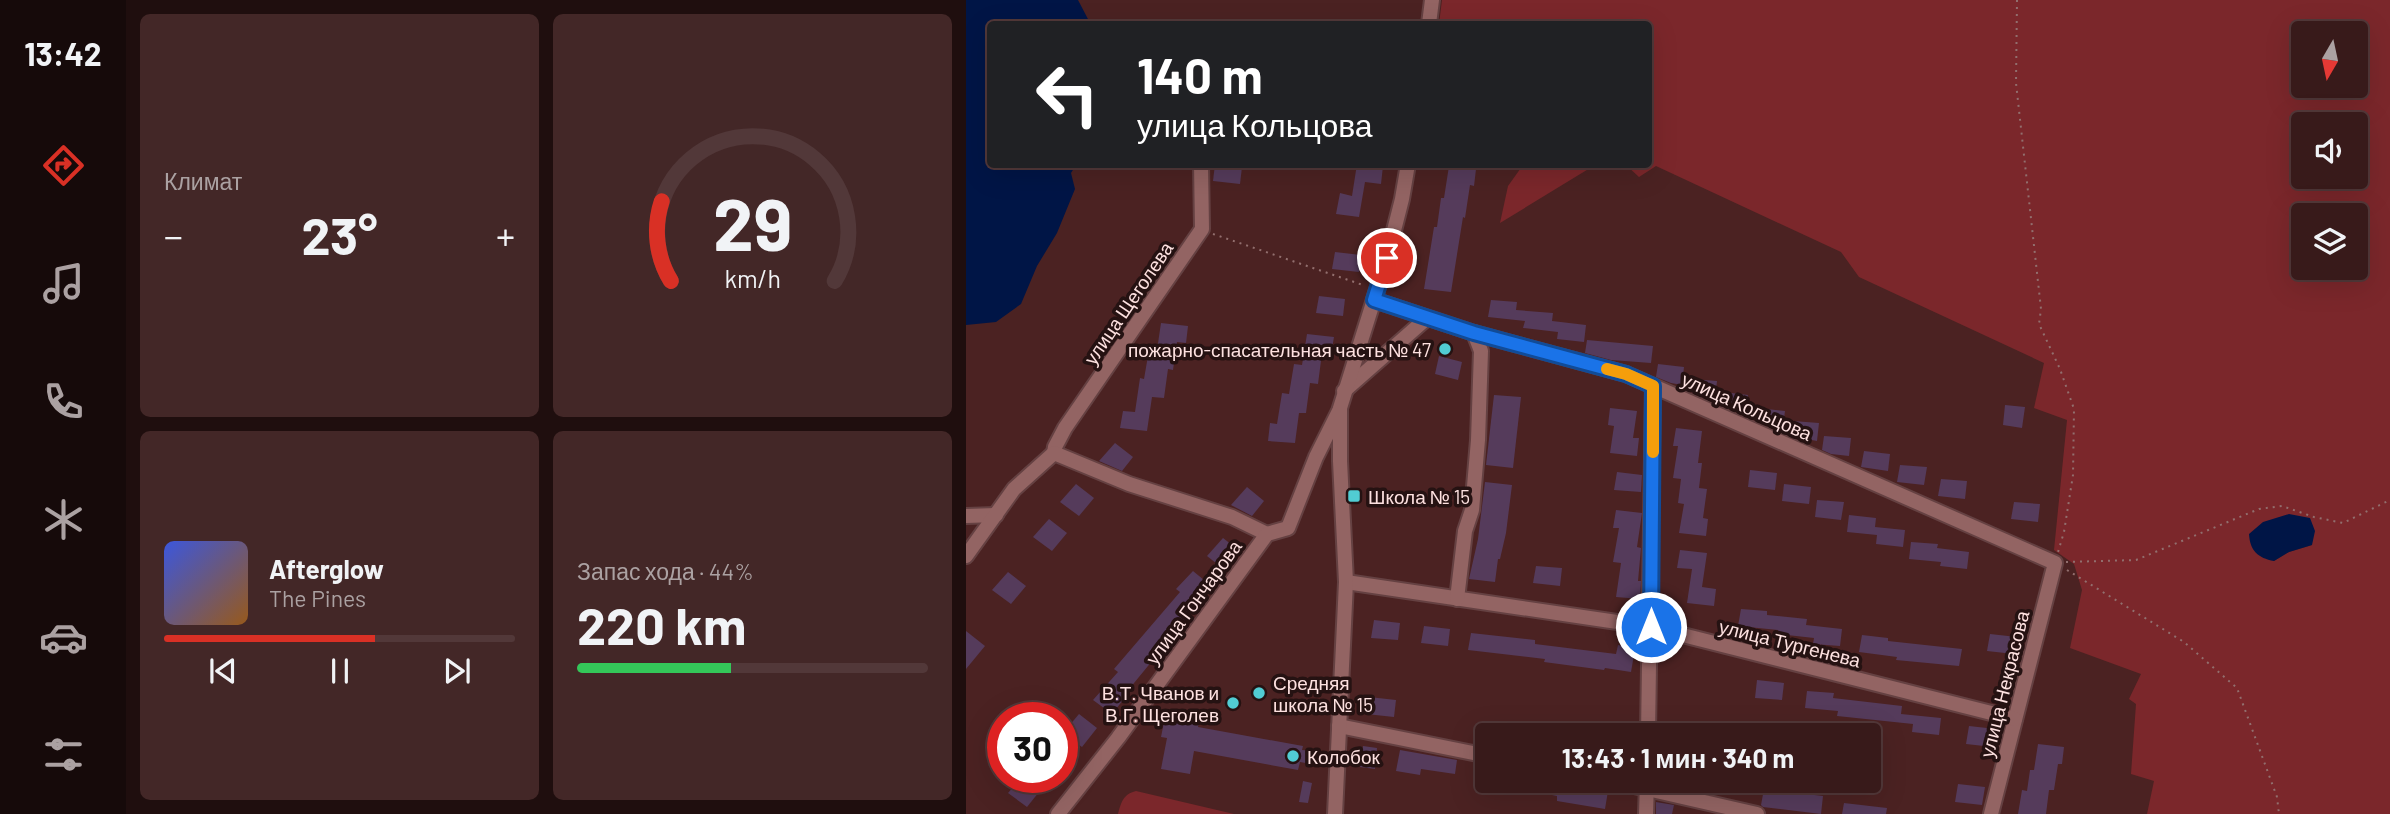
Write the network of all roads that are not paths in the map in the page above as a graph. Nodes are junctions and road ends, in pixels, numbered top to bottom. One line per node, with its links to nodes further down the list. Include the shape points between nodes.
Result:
1 (1432, 0): 2 (street)
2 (1429, 21)
3 (1201, 168): 11 (street, улица Щеголева, via 1201,230 1065,428)
4 (1407, 168): 5 (street, улица Гончарова)
5 (1376, 295): 6 (street, улица Кольцова); 9 (street, улица Гончарова)
6 (1427, 318): 7 (street, улица Кольцова); 9 (street)
7 (1474, 333): 8 (street, улица Кольцова, via 1626,374); 18 (street, via 1481,351 1478,440)
8 (1653, 386): 16 (street, улица Кольцова); 19 (street)
9 (1344, 391): 10 (street, улица Гончарова)
10 (1340, 408): 14 (street, улица Гончарова, via 1288,528); 17 (street, улица Гончарова)
11 (1054, 453): 12 (street, улица Щеголева, via 1014,489); 14 (street)
12 (996, 515): 13 (street); 15 (street, улица Щеголева)
13 (966, 516)
14 (1267, 534): 26 (street, улица Гончарова)
15 (966, 556)
16 (2054, 563): 20 (street, улица Некрасова)
17 (1346, 582): 18 (street, улица Тургенева); 22 (street, улица Гончарова)
18 (1457, 599): 19 (street, улица Тургенева)
19 (1651, 627): 20 (street, улица Тургенева); 21 (street)
20 (2015, 719): 30 (street, улица Некрасова)
21 (1648, 723)
22 (1339, 726): 23 (street); 27 (street, улица Гончарова)
23 (1475, 753)
24 (1647, 793): 28 (street)
25 (1680, 793): 29 (street)
26 (1058, 814)
27 (1335, 814)
28 (1646, 814)
29 (1757, 814)
30 (1991, 814)

